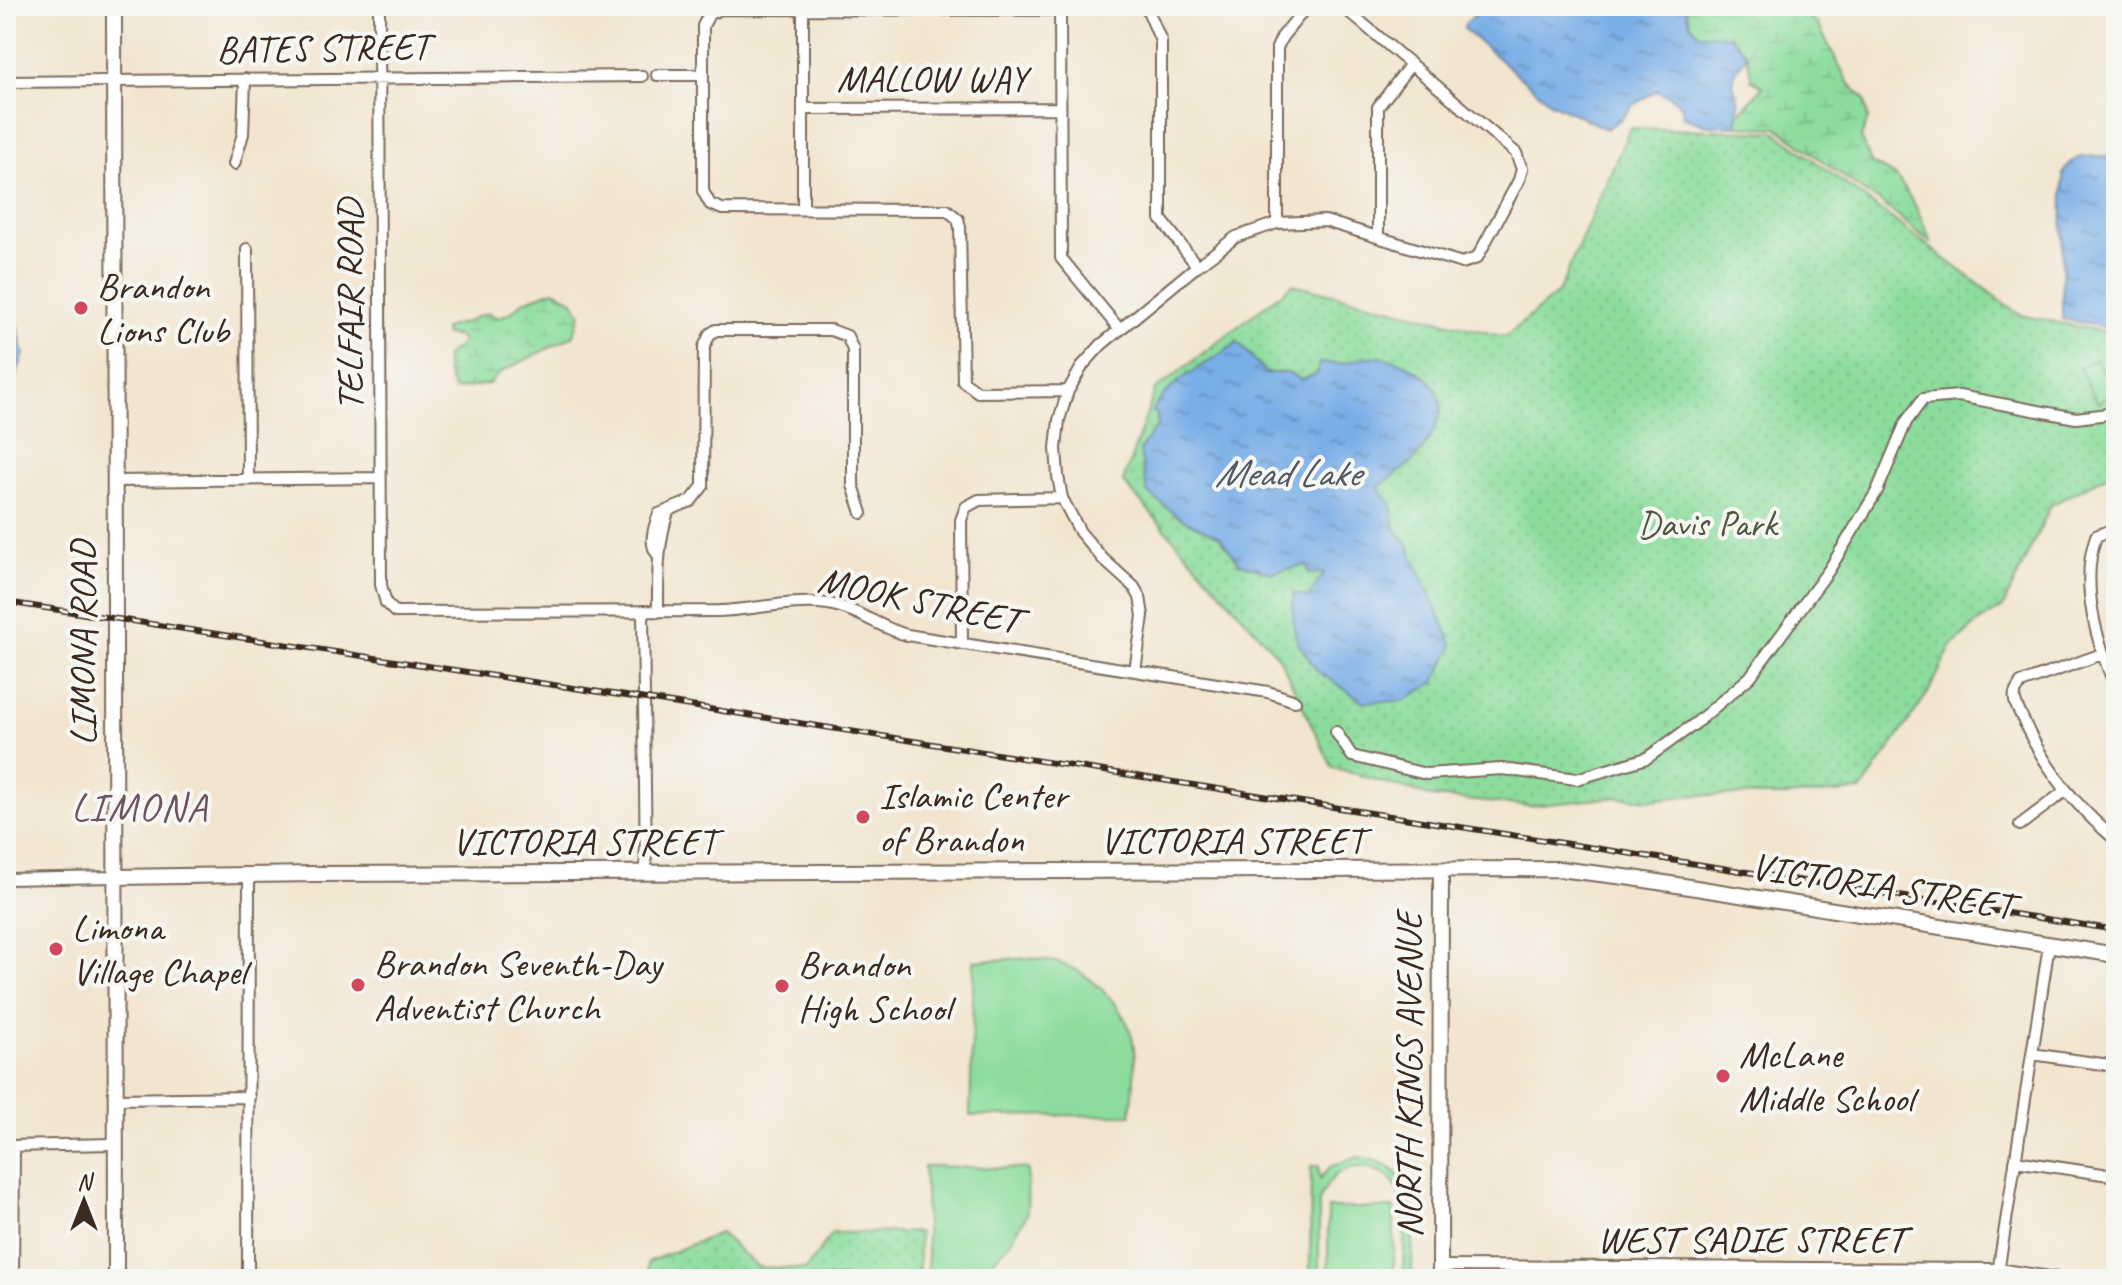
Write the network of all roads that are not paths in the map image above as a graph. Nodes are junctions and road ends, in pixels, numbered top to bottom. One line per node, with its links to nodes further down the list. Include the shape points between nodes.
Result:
1 (114, 6): 15 (street, LIMONA ROAD)
2 (379, 6): 13 (street, TELFAIR ROAD)
3 (1090, 6): 8 (street)
4 (1146, 6): 24 (street, via 1161,41 1161,219)
5 (1307, 6): 21 (street, via 1277,48)
6 (1342, 6): 9 (street)
7 (803, 10): 8 (street); 11 (street, via 714,10 703,26); 18 (street)
8 (1060, 10): 17 (street)
9 (1411, 64): 22 (street, via 1378,107); 22 (street, via 1516,153 1522,169 1477,258 1462,263)
10 (657, 75): 11 (street)
11 (703, 75): 20 (street, via 703,191 710,204 722,209)
12 (642, 76): 13 (street, BATES STREET)
13 (379, 77): 14 (street, BATES STREET); 28 (street, TELFAIR ROAD)
14 (245, 79): 15 (street, BATES STREET); 19 (street, via 243,134)
15 (113, 81): 16 (street, BATES STREET); 30 (street, LIMONA ROAD)
16 (6, 82)
17 (1060, 108): 18 (street, MALLOW WAY); 25 (street, via 1061,258)
18 (803, 109): 20 (street)
19 (234, 164)
20 (803, 208): 26 (street, via 940,209 954,214 960,227 963,381 978,392)
21 (1277, 223): 22 (street, via 1325,221); 24 (street, via 1236,237)
22 (1378, 235)
23 (247, 249): 29 (street)
24 (1197, 266): 25 (street)
25 (1120, 330): 26 (street, via 1083,365)
26 (1068, 391): 31 (street, via 1056,448)
27 (2116, 413): 42 (street, via 2076,418 1959,396 1923,399 1906,422 1877,491 1829,570 1750,677 1647,758 1577,779 1502,769 1426,774 1352,756)
28 (379, 478): 29 (street); 34 (street, TELFAIR ROAD)
29 (248, 479): 30 (street)
30 (114, 481): 49 (street, LIMONA ROAD)
31 (1062, 498): 37 (street, via 979,500 966,507 961,520); 39 (street, via 1090,545 1140,597 1143,616)
32 (862, 513): 36 (street, via 853,485 853,350 847,336 831,330 724,329 710,334 704,347 703,486 696,498 659,514 653,548 658,555)
33 (2116, 528): 38 (street, via 2096,536 2092,548 2091,589)
34 (386, 603): 35 (street, MOOK STREET, via 395,612)
35 (643, 611): 36 (street, MOOK STREET); 47 (street)
36 (658, 612): 37 (street, MOOK STREET, via 831,605 891,631)
37 (962, 644): 39 (street, MOOK STREET)
38 (2102, 654): 40 (street); 43 (street, via 2021,683 2015,693 2031,740)
39 (1135, 671): 41 (street, MOOK STREET)
40 (2116, 688)
41 (1295, 701)
42 (1336, 732)
43 (2065, 791): 44 (street); 45 (street)
44 (2020, 825)
45 (2116, 840)
46 (1441, 870): 47 (street, VICTORIA STREET); 51 (street, VICTORIA STREET, via 1596,873); 62 (street, NORTH KINGS AVENUE)
47 (646, 873): 48 (street, VICTORIA STREET)
48 (249, 874): 49 (street, VICTORIA STREET); 55 (street)
49 (115, 877): 50 (street, VICTORIA STREET); 56 (street, LIMONA ROAD)
50 (6, 879)
51 (2049, 945): 52 (street, VICTORIA STREET); 53 (street)
52 (2116, 955)
53 (2032, 1054): 54 (street); 59 (street)
54 (2116, 1066)
55 (249, 1097): 56 (street); 67 (street)
56 (116, 1099): 57 (street, LIMONA ROAD)
57 (116, 1144): 58 (street); 66 (street, LIMONA ROAD)
58 (10, 1146): 61 (street)
59 (2015, 1161): 60 (street); 64 (street)
60 (2116, 1176)
61 (10, 1213): 65 (street)
62 (1440, 1273): 63 (street, WEST SADIE STREET)
63 (1752, 1274): 64 (street, WEST SADIE STREET)
64 (1998, 1274): 68 (street, WEST SADIE STREET)
65 (13, 1279)
66 (116, 1279)
67 (248, 1279)
68 (2062, 1279)

